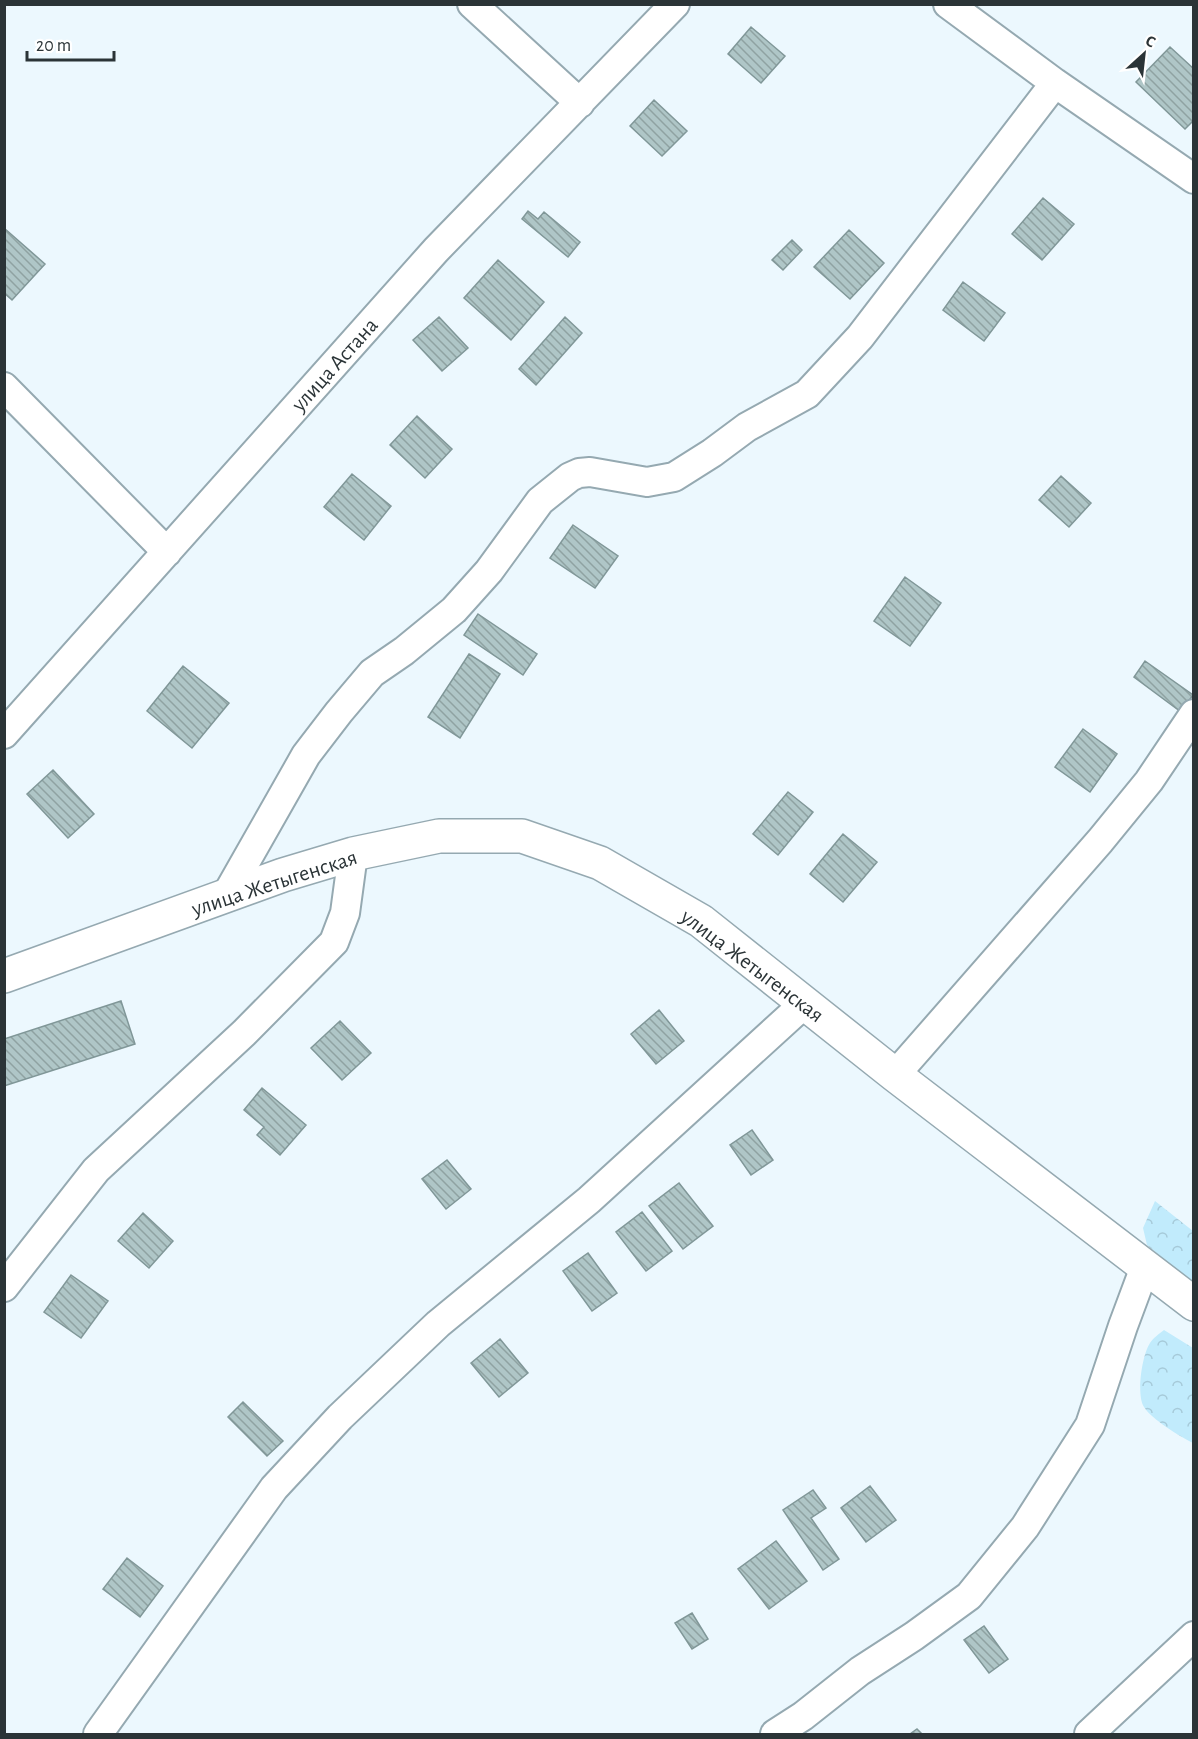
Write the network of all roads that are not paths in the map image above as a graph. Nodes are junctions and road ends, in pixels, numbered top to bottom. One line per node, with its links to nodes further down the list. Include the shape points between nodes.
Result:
1 (472, 4): 5 (street)
2 (675, 4): 5 (street, улица Астана)
3 (948, 4): 4 (street)
4 (1055, 83): 6 (street); 12 (street, via 860,337 807,394 674,477 647,482 579,473 540,501 489,571 454,610 372,673 339,712 306,755)
5 (580, 103): 8 (street, улица Астана, via 436,250)
6 (1194, 178)
7 (4, 387): 8 (street)
8 (167, 552): 10 (street, улица Астана)
9 (1194, 714): 15 (street, via 1149,781 1100,841)
10 (4, 734)
11 (353, 854): 12 (main road, улица Жетыгенская); 14 (main road, улица Жетыгенская, via 439,836 522,836 600,862 701,921); 17 (street, via 345,913 334,942 244,1033 96,1170)
12 (226, 896): 13 (main road, улица Жетыгенская)
13 (4, 976)
14 (805, 1004): 15 (main road, улица Жетыгенская); 20 (street, via 589,1200 438,1324 340,1417 274,1488)
15 (895, 1075): 16 (main road, улица Жетыгенская)
16 (1145, 1267): 18 (main road, улица Жетыгенская); 21 (street, via 1090,1425 1025,1527 969,1596)
17 (4, 1287)
18 (1194, 1304)
19 (1194, 1636): 22 (street)
20 (98, 1734)
21 (774, 1734)
22 (1089, 1734)

